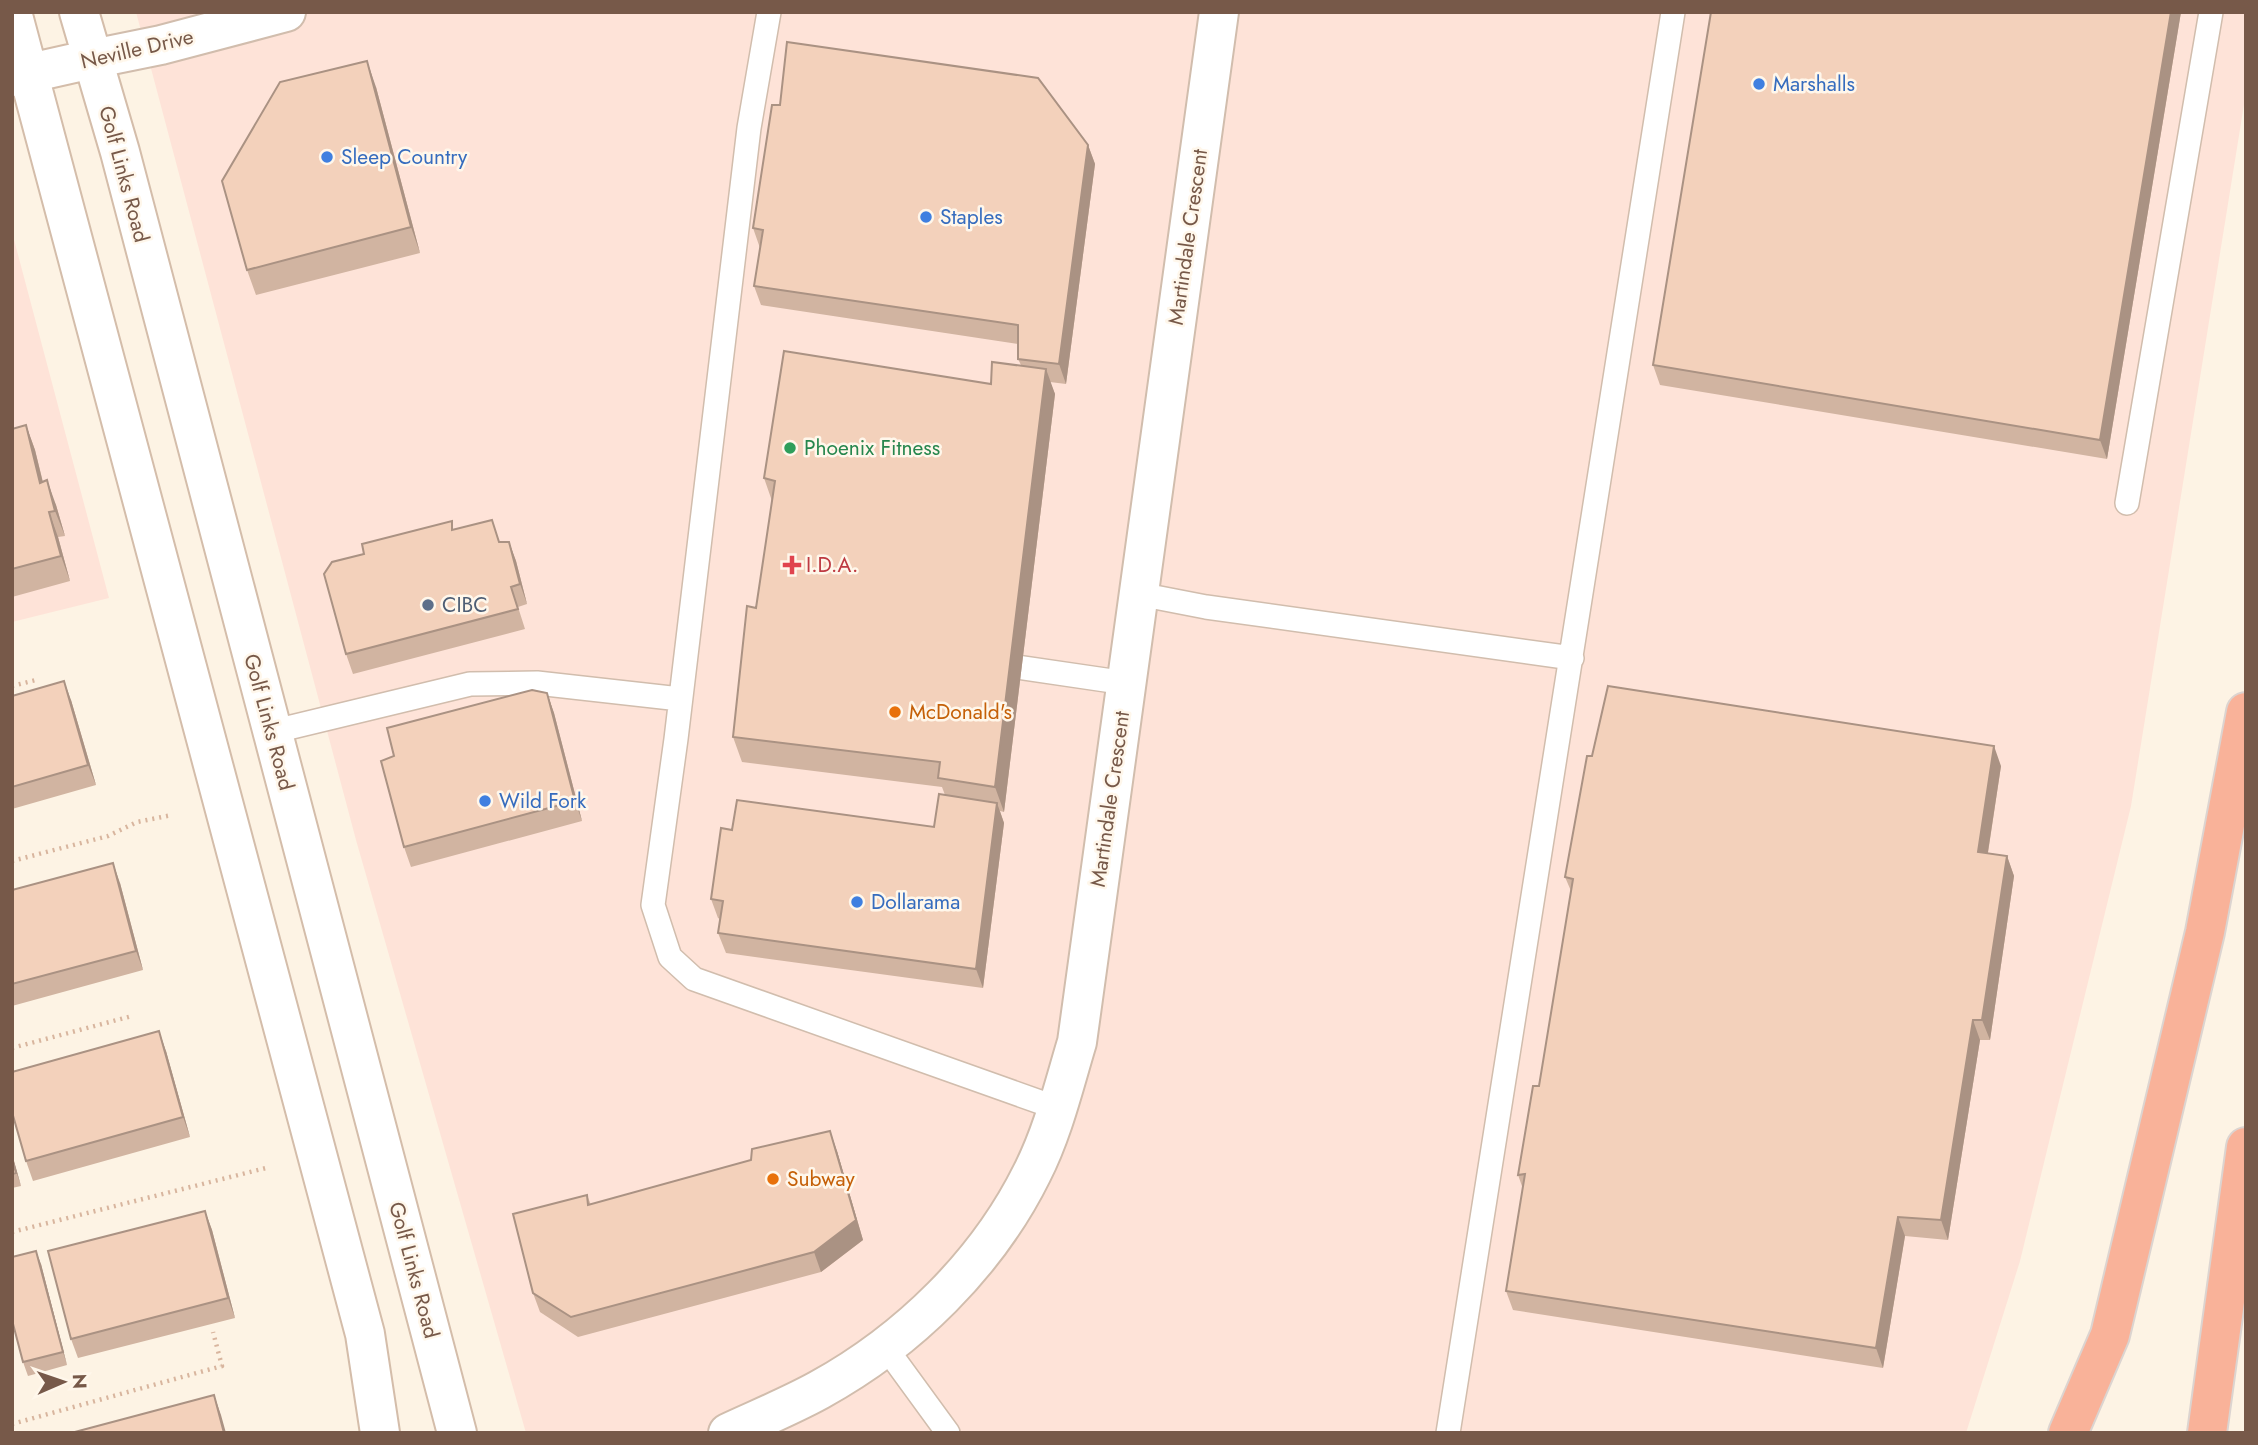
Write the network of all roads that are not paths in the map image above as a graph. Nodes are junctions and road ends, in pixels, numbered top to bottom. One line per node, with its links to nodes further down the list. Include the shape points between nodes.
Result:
1 (12, 12): 9 (main road)
2 (79, 12): 8 (main road, Golf Links Road)
3 (286, 12): 8 (main road, Neville Drive)
4 (769, 12): 18 (lane, via 749,128)
5 (1673, 12): 13 (lane)
6 (2211, 12): 10 (lane)
7 (1209, 14): 11 (main road, Martindale Crescent)
8 (92, 59): 9 (main road, Neville Drive); 20 (main road, Golf Links Road)
9 (21, 75): 24 (main road, via 365,1334)
10 (2127, 503)
11 (1139, 594): 13 (lane); 16 (main road, Martindale Crescent)
12 (972, 648): 14 (lane)
13 (1572, 658): 28 (lane)
14 (1003, 665): 15 (lane); 16 (lane); 17 (lane)
15 (981, 674)
16 (1126, 682): 21 (main road, Martindale Crescent, via 1077,1042)
17 (1000, 692)
18 (680, 699): 20 (lane, via 537,683 470,684); 21 (lane, via 653,905 670,957 694,979)
19 (2246, 712): 29 (highway, via 2205,932 2110,1335)
20 (271, 732): 25 (main road, Golf Links Road)
21 (1058, 1108): 23 (main road, Martindale Crescent, via 1033,1171 1003,1224 944,1296)
22 (2246, 1147): 30 (highway)
23 (886, 1348): 26 (main road, Martindale Crescent, via 819,1390); 27 (lane)
24 (380, 1433)
25 (457, 1433)
26 (728, 1433)
27 (948, 1433)
28 (1448, 1433)
29 (2068, 1433)
30 (2207, 1433)

